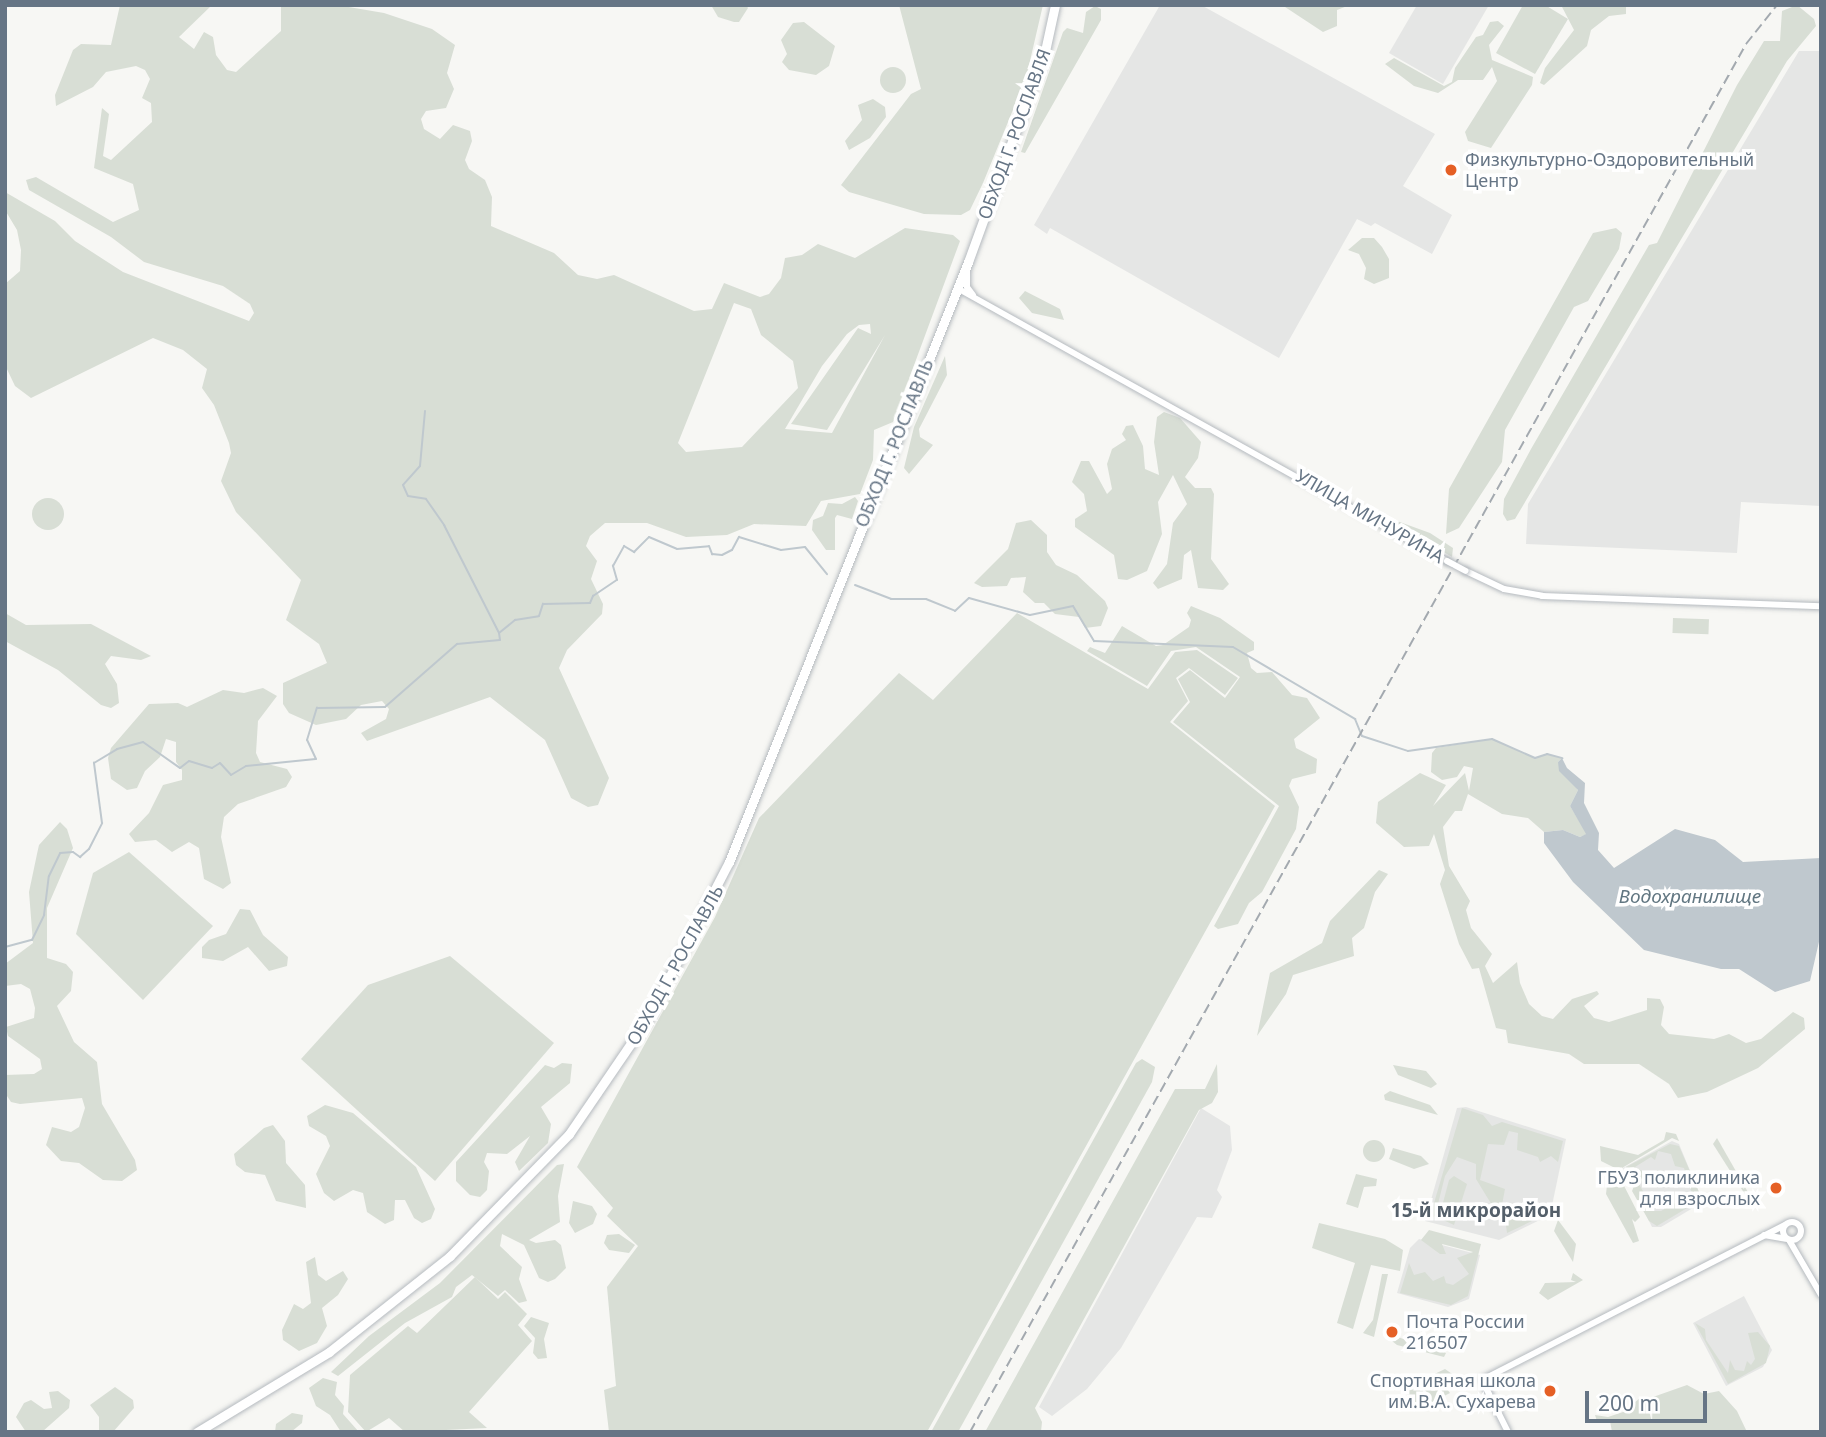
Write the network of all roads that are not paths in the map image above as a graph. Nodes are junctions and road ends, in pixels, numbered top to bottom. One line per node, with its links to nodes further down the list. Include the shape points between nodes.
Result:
1 (1055, 5): 2 (highway, ОБХОД Г. РОСЛАВЛЯ, via 1045,51)
2 (968, 262): 3 (highway, ОБХОД Г. РОСЛАВЛЬ); 4 (main road, via 967,287)
3 (957, 288): 4 (main road, УЛИЦА МИЧУРИНА); 5 (highway, ОБХОД Г. РОСЛАВЛЬ)
4 (975, 297): 5 (main road, via 961,297); 6 (main road, УЛИЦА МИЧУРИНА, bridge, via 1504,589 1542,596)
5 (950, 305): 13 (highway, ОБХОД Г. РОСЛАВЛЬ, via 729,862 676,970 609,1081 532,1176 424,1279 298,1373)
6 (1821, 606)
7 (1786, 1224): 8 (main road); 9 (main road, via 1798,1225); 10 (main road)
8 (1762, 1235): 10 (main road); 14 (main road, via 1482,1380)
9 (1800, 1236): 10 (main road); 11 (main road)
10 (1787, 1239): 11 (main road)
11 (1804, 1260): 12 (main road)
12 (1821, 1295)
13 (197, 1432)
14 (1508, 1432)

